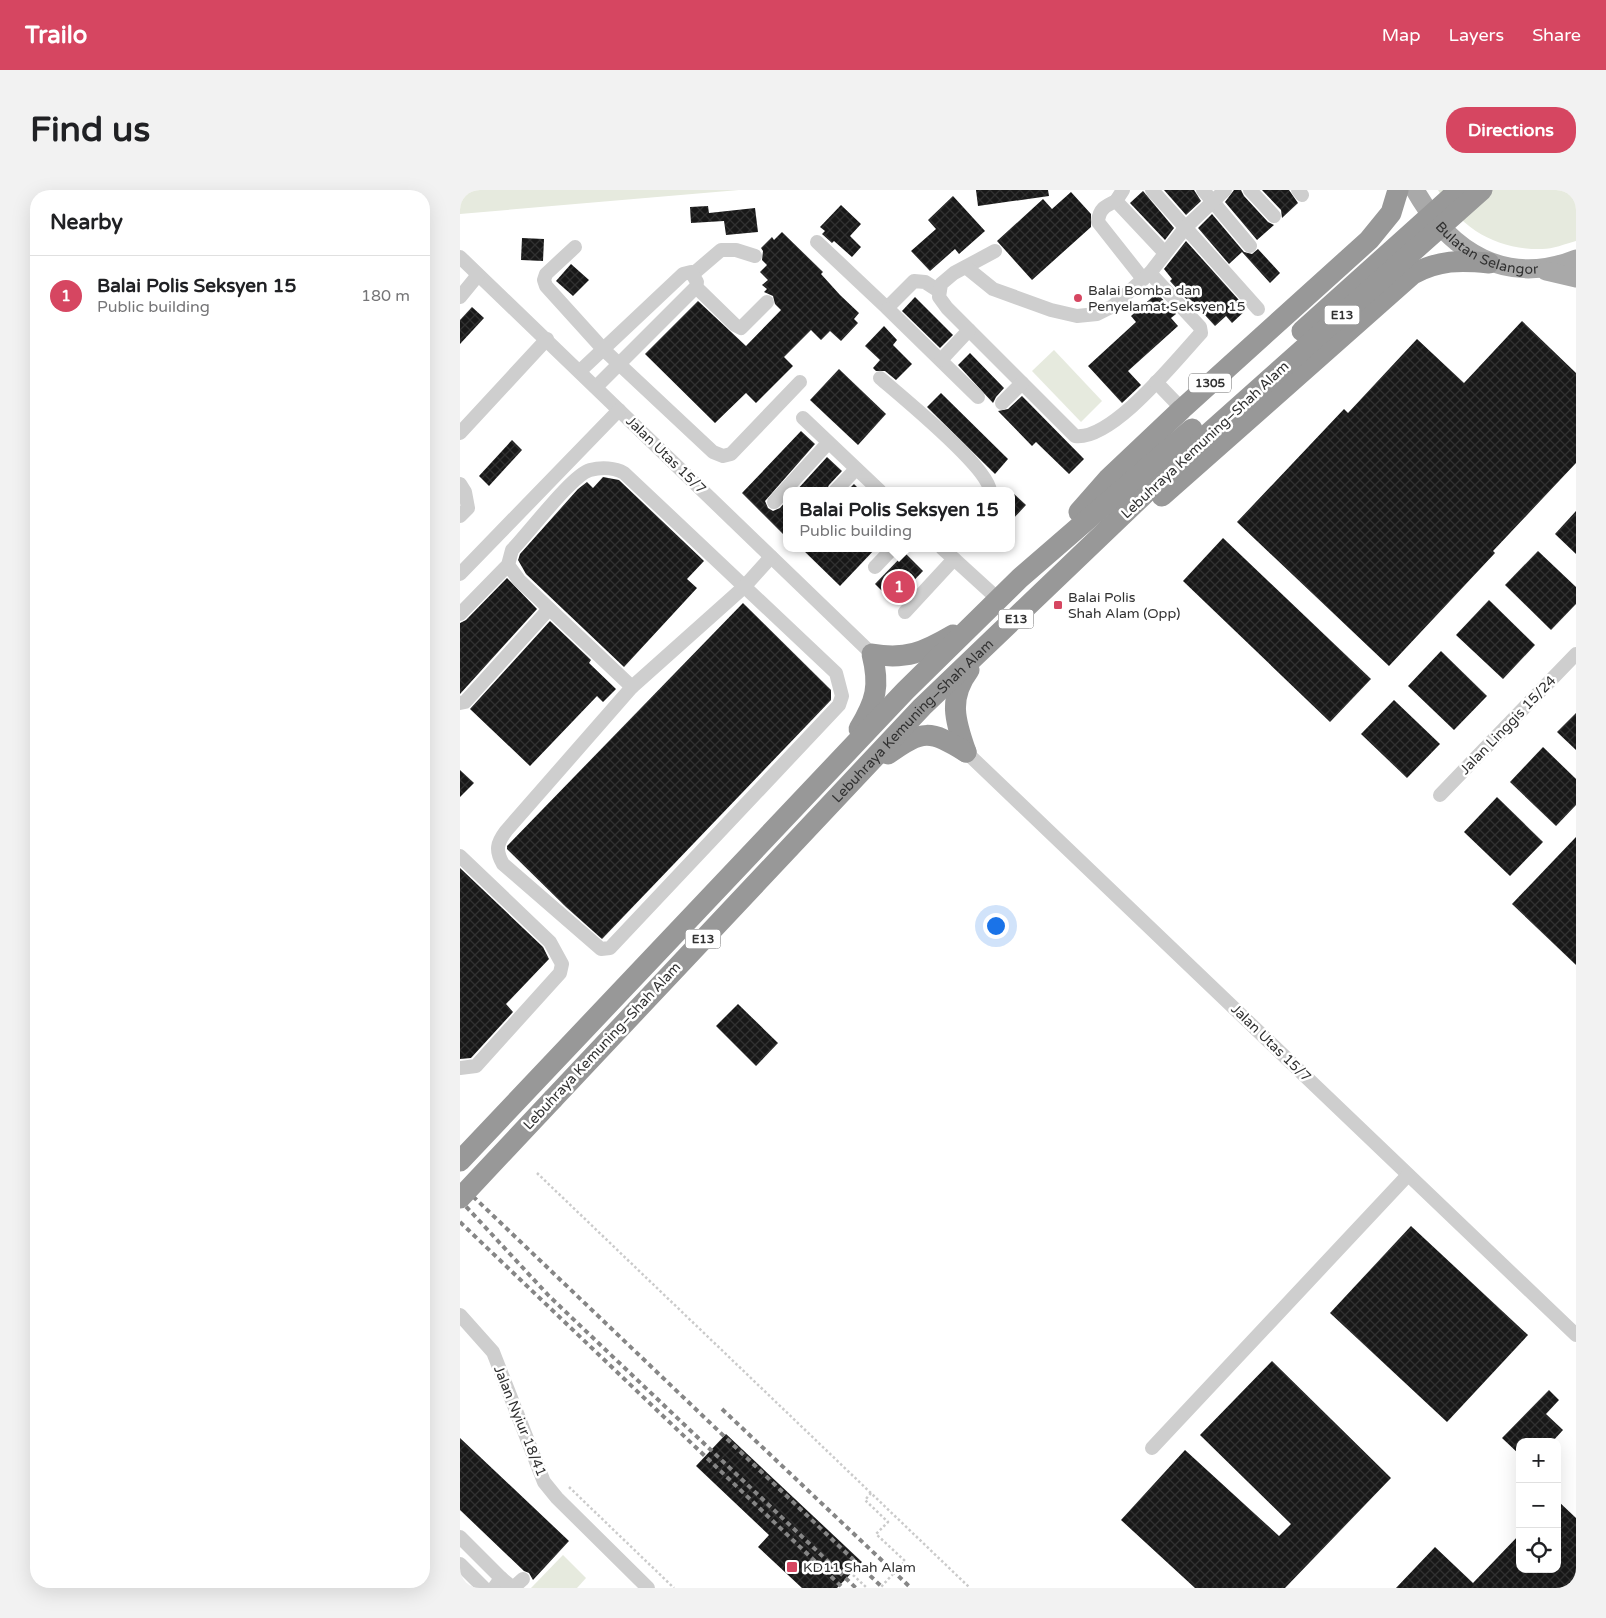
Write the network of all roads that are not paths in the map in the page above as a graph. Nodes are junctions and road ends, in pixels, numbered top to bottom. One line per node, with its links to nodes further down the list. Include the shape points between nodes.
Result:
1 (1152, 190): 12 (street)
2 (1203, 190): 10 (street)
3 (1225, 190): 10 (street)
4 (1250, 190): 11 (street)
5 (1398, 190): 46 (highway, 1305, via 1391,213 1369,240)
6 (1415, 190): 21 (main road, Bulatan Selangor, via 1447,234)
7 (1459, 190): 50 (highway, Lebuhraya Kemuning–Shah Alam / E13, bridge)
8 (1482, 190): 50 (highway, Lebuhraya Kemuning–Shah Alam / E13, bridge)
9 (1120, 196): 17 (street); 25 (street, via 1103,207 1098,222)
10 (1213, 202): 12 (street); 15 (street)
11 (1274, 216)
12 (1185, 228): 17 (street); 32 (street)
13 (817, 242): 31 (street)
14 (575, 246): 35 (street, via 546,274 544,280 552,294)
15 (1250, 246)
16 (995, 251): 22 (street)
17 (1164, 252): 25 (street)
18 (755, 256): 27 (street, via 736,250 721,250)
19 (460, 257): 24 (street, Jalan Utas 15/7)
20 (1576, 259): 23 (main road, Bulatan Selangor)
21 (1490, 262): 23 (main road, Bulatan Selangor, via 1510,268); 70 (highway, via 1444,261 1413,274 1158,501)
22 (967, 268): 25 (street, via 993,289 1077,316 1097,314 1113,306); 28 (street, via 954,273 941,284)
23 (1536, 269): 26 (main road)
24 (478, 275): 29 (street); 34 (street, Jalan Utas 15/7)
25 (1147, 276): 41 (street, via 1201,330)
26 (1576, 278)
27 (695, 281): 30 (street, via 741,328); 35 (street, via 691,272 683,274); 37 (street)
28 (939, 291): 31 (street, via 925,282 914,281); 33 (street, via 939,297 947,308)
29 (460, 297)
30 (767, 302)
31 (888, 308): 36 (street)
32 (1258, 309)
33 (969, 330): 36 (street); 42 (street)
34 (547, 339): 38 (street, Jalan Utas 15/7); 49 (street)
35 (603, 349): 37 (street); 38 (street)
36 (941, 360): 44 (street)
37 (619, 364): 40 (street, via 712,452 723,456 731,454); 43 (street)
38 (580, 371): 43 (street, Jalan Utas 15/7)
39 (880, 378): 57 (street, via 979,470)
40 (800, 382)
41 (1156, 382): 42 (street, via 1123,415 1085,437 1075,436); 46 (street)
42 (1022, 383): 45 (street)
43 (596, 387): 47 (street, Jalan Utas 15/7)
44 (978, 397)
45 (1002, 404)
46 (1182, 408): 68 (highway, 1305, via 1108,479)
47 (620, 410): 63 (street, Jalan Utas 15/7); 67 (street)
48 (803, 418): 51 (street)
49 (460, 433)
50 (1197, 435): 68 (highway, Lebuhraya Kemuning–Shah Alam / E13); 70 (highway, Lebuhraya Kemuning–Shah Alam / E13)
51 (828, 443): 52 (street); 54 (street)
52 (856, 469): 55 (street); 56 (street)
53 (460, 484): 60 (street, via 468,508)
54 (788, 487)
55 (839, 487)
56 (876, 487)
57 (989, 487)
58 (783, 492): 59 (street)
59 (774, 502)
60 (460, 516)
61 (889, 552): 66 (street)
62 (946, 552): 64 (street)
63 (771, 556): 69 (street); 77 (street, Jalan Utas 15/7)
64 (954, 559): 71 (street); 73 (street)
65 (508, 565): 69 (street, via 512,550 573,482 589,470 616,469); 72 (street); 74 (street)
66 (875, 567)
67 (460, 574)
68 (1020, 578): 71 (highway, Lebuhraya Kemuning–Shah Alam / E13)
69 (744, 587): 79 (street); 79 (street, via 836,673 842,696 839,706 618,942 610,948 601,949 503,864 497,853 498,842)
70 (1048, 587): 76 (highway, Lebuhraya Kemuning–Shah Alam / E13)
71 (998, 600): 75 (highway, Lebuhraya Kemuning–Shah Alam / E13)
72 (549, 609): 79 (street); 80 (street, via 465,702)
73 (905, 612)
74 (460, 614)
75 (974, 623): 77 (highway, via 911,656 893,658); 82 (highway, Lebuhraya Kemuning–Shah Alam / E13)
76 (983, 650): 81 (highway, via 958,685 957,728); 83 (highway, Lebuhraya Kemuning–Shah Alam / E13, via 922,707)
77 (872, 654): 82 (highway, via 878,687 870,710)
78 (1576, 654): 84 (street, Jalan Linggis 15/24)
79 (632, 687)
80 (460, 703)
81 (966, 752): 83 (highway, via 944,738 926,734 907,740); 88 (street, Jalan Utas 15/7)
82 (842, 757): 87 (highway, Lebuhraya Kemuning–Shah Alam / E13)
83 (853, 779): 89 (highway, Lebuhraya Kemuning–Shah Alam / E13, bridge)
84 (1440, 795)
85 (460, 856): 86 (street, via 550,942 562,964 560,973 476,1066)
86 (460, 1068)
87 (460, 1161)
88 (1408, 1175): 91 (street, Jalan Utas 15/7); 92 (street)
89 (460, 1198)
90 (460, 1315): 97 (street, Jalan Nyiur 18/41, via 493,1352 544,1482)
91 (1576, 1335)
92 (1152, 1448)
93 (460, 1538): 96 (street)
94 (460, 1564): 96 (street)
95 (523, 1579): 96 (street, via 513,1588)
96 (487, 1585)
97 (648, 1588)

